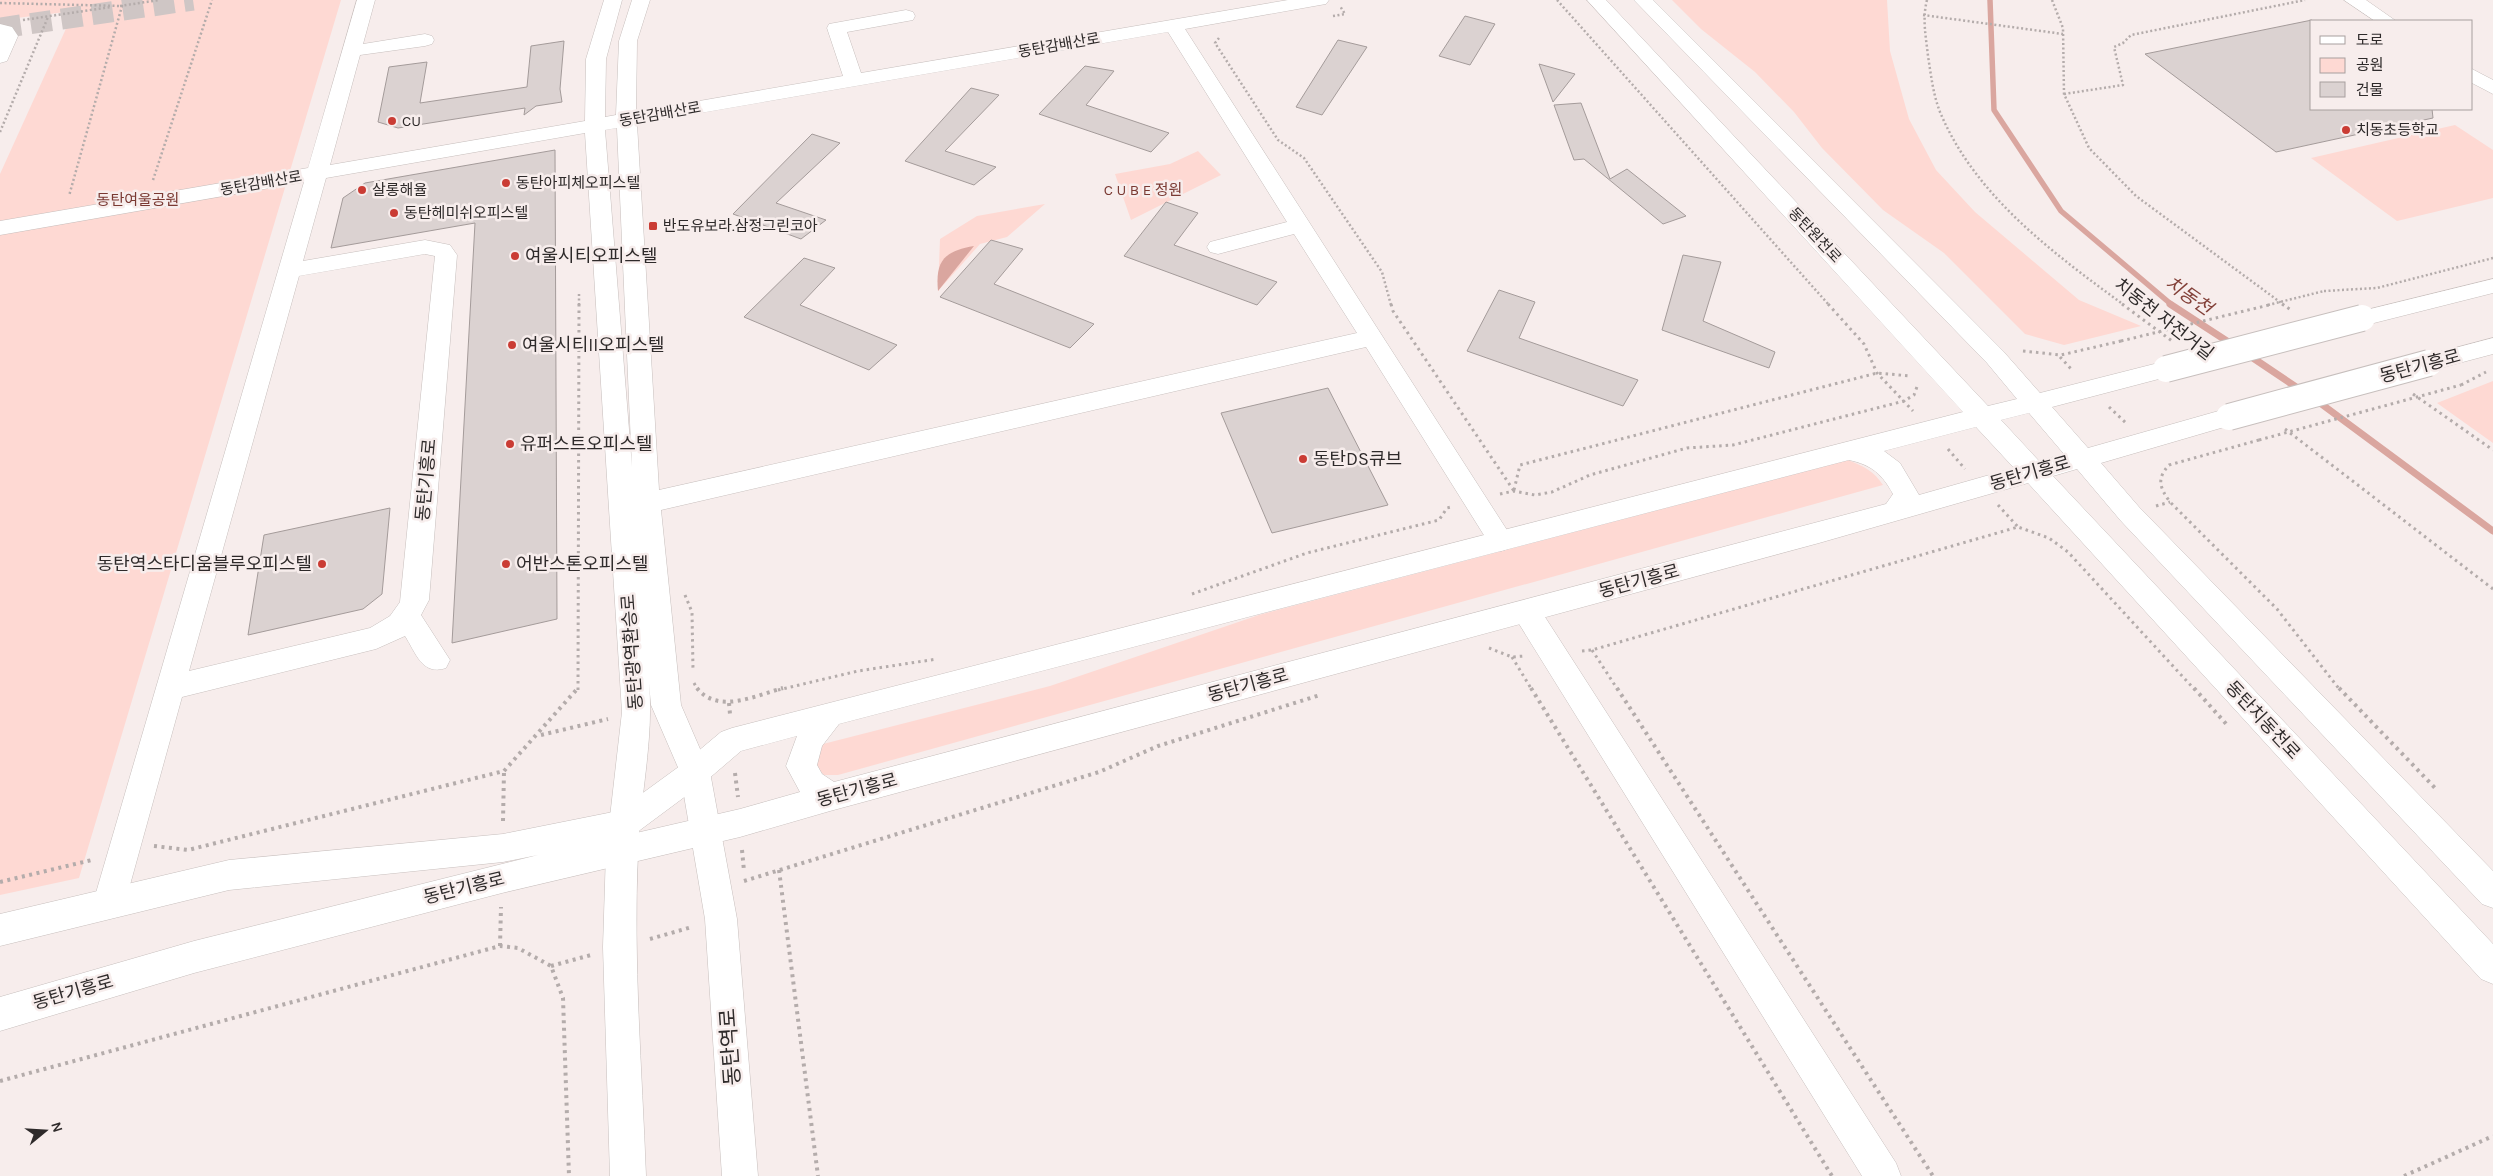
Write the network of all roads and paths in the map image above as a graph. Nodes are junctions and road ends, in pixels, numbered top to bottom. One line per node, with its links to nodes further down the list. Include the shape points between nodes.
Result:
1 (159, 0): 15 (path)
2 (212, 0): 35 (path)
3 (366, 0): 26 (street)
4 (614, 0): 32 (street, 동탄광역환승로, via 596,59)
5 (641, 0): 31 (street, 동탄광역환승로, via 628,41)
6 (1335, 0): 16 (path, via 1345,14)
7 (1557, 0): 51 (path, via 1864,344)
8 (1596, 0): 56 (street, 동탄원천로)
9 (1643, 0): 55 (street, via 1995,357)
10 (1927, 0): 17 (path, 치동천 자전거길)
11 (2052, 0): 23 (path)
12 (2305, 0): 30 (path, via 2131,35 2114,47 2123,85)
13 (2353, 0): 20 (street)
14 (0, 3): 15 (path)
15 (122, 6): 18 (path); 36 (path)
16 (1323, 8): 22 (street, 동탄감배산로)
17 (1923, 15): 23 (path); 46 (path, 치동천 자전거길, via 1939,111 1960,155 1992,195 2017,219)
18 (48, 16): 21 (path); 33 (path)
19 (906, 16): 28 (street, via 836,28)
20 (2384, 20)
21 (19, 21)
22 (1173, 25): 28 (street, 동탄감배산로); 37 (street)
23 (2063, 34): 30 (path)
24 (1224, 36): 66 (path, via 1215,43 1278,140 1304,158 1382,272 1394,311)
25 (426, 40): 26 (street)
26 (351, 51): 34 (street)
27 (2473, 76): 29 (street)
28 (854, 80): 31 (street, 동탄감배산로)
29 (2493, 88)
30 (2064, 94): 44 (path, via 2090,148 2136,196)
31 (626, 119): 32 (street, 동탄감배산로); 67 (street, 동탄광역환승로)
32 (595, 125): 34 (street, 동탄감배산로); 91 (street, 동탄광역환승로, via 637,712)
33 (0, 132)
34 (316, 173): 38 (street, 동탄감배산로); 41 (street)
35 (150, 188)
36 (67, 202)
37 (1300, 225): 39 (street); 45 (street)
38 (0, 228)
39 (1218, 246)
40 (2493, 258): 49 (path, bridge, via 2377,288 2324,291)
41 (288, 271): 76 (street, 동탄기흥로, via 425,247 437,239 446,255 415,600); 80 (street)
42 (579, 286): 92 (path, via 578,692 504,771 188,850)
43 (2493, 286): 52 (street, 동탄기흥로, bridge)
44 (2295, 313)
45 (1372, 338): 67 (street); 72 (street)
46 (2176, 344)
47 (2493, 346): 59 (street, 동탄기흥로, bridge)
48 (2021, 351): 49 (path)
49 (2059, 357): 52 (path)
50 (2493, 368): 63 (path, bridge, via 2461,385)
51 (1877, 373): 54 (path); 54 (path, via 1916,376 1918,385 1914,394); 66 (path, via 1520,465)
52 (2091, 388): 55 (street, 동탄기흥로); 59 (path)
53 (2408, 391): 60 (path)
54 (1904, 401): 58 (path); 66 (path, via 1733,445 1687,448 1590,475 1552,492 1536,495)
55 (2034, 403): 56 (street, 동탄기흥로); 62 (street)
56 (1982, 416): 58 (street, 동탄기흥로); 64 (street, 동탄원천로)
57 (2284, 428): 73 (path)
58 (1930, 430): 61 (street, 동탄기흥로); 65 (path)
59 (2143, 440): 62 (street, 동탄기흥로); 63 (path)
60 (2493, 450)
61 (1850, 451): 69 (street, via 1872,454 1891,470 1906,496); 72 (street, 동탄기흥로)
62 (2082, 459): 64 (street, 동탄기흥로); 96 (street, via 2130,514)
63 (2169, 465): 87 (path, via 2160,474 2159,486 2170,502 2277,609 2340,690)
64 (2033, 472): 65 (street, 동탄기흥로); 100 (street, 동탄치동천로)
65 (1981, 487): 69 (street, 동탄기흥로); 70 (path)
66 (1514, 491)
67 (647, 503): 86 (street, 동탄광역환승로, via 666,705)
68 (1447, 508): 74 (path, via 1439,520 1307,553)
69 (1896, 510): 75 (street, 동탄기흥로)
70 (2018, 527): 71 (path); 110 (path, via 1592,650)
71 (2049, 538)
72 (1501, 541): 84 (street, 동탄기흥로)
73 (2493, 589)
74 (1189, 595)
75 (1526, 612): 88 (street, 동탄기흥로); 109 (street)
76 (407, 616): 79 (street); 80 (street, 동탄기흥로, via 395,629 376,638)
77 (1481, 647): 108 (path, via 1512,657)
78 (942, 659): 83 (path, via 889,664)
79 (436, 660)
80 (170, 688): 97 (street)
81 (1329, 692): 94 (path, via 1158,746 1098,772)
82 (703, 697): 83 (path)
83 (729, 703): 85 (path)
84 (828, 714): 85 (street, 동탄기흥로); 88 (street, via 809,741 801,766 811,783)
85 (732, 741): 86 (street, 동탄기흥로); 89 (path)
86 (695, 772): 90 (street, 동탄광역환승로); 91 (street, 동탄기흥로)
87 (2440, 793)
88 (830, 797): 89 (street, 동탄기흥로)
89 (740, 823): 90 (street, 동탄기흥로); 94 (path, via 745,880)
90 (706, 831): 91 (street, 동탄기흥로); 98 (street, 동탄광역환승로)
91 (624, 837): 97 (street, 동탄기흥로, via 229,875); 101 (street, 동탄기흥로, via 502,878 194,957); 105 (street, 동탄광역환승로, via 620,947)
92 (150, 846)
93 (93, 860): 95 (path)
94 (779, 870): 107 (path)
95 (0, 882)
96 (2493, 893)
97 (109, 903): 99 (street, 동탄기흥로)
98 (721, 919): 106 (street, 동탄역로)
99 (0, 930)
100 (2493, 968)
101 (0, 1014)
102 (0, 1081): 104 (path, via 500,946 518,948 551,966 563,998)
103 (2493, 1136): 111 (path)
104 (569, 1176)
105 (628, 1176)
106 (740, 1176)
107 (818, 1176)
108 (1832, 1176)
109 (1883, 1176)
110 (1934, 1176)
111 (2404, 1176)

